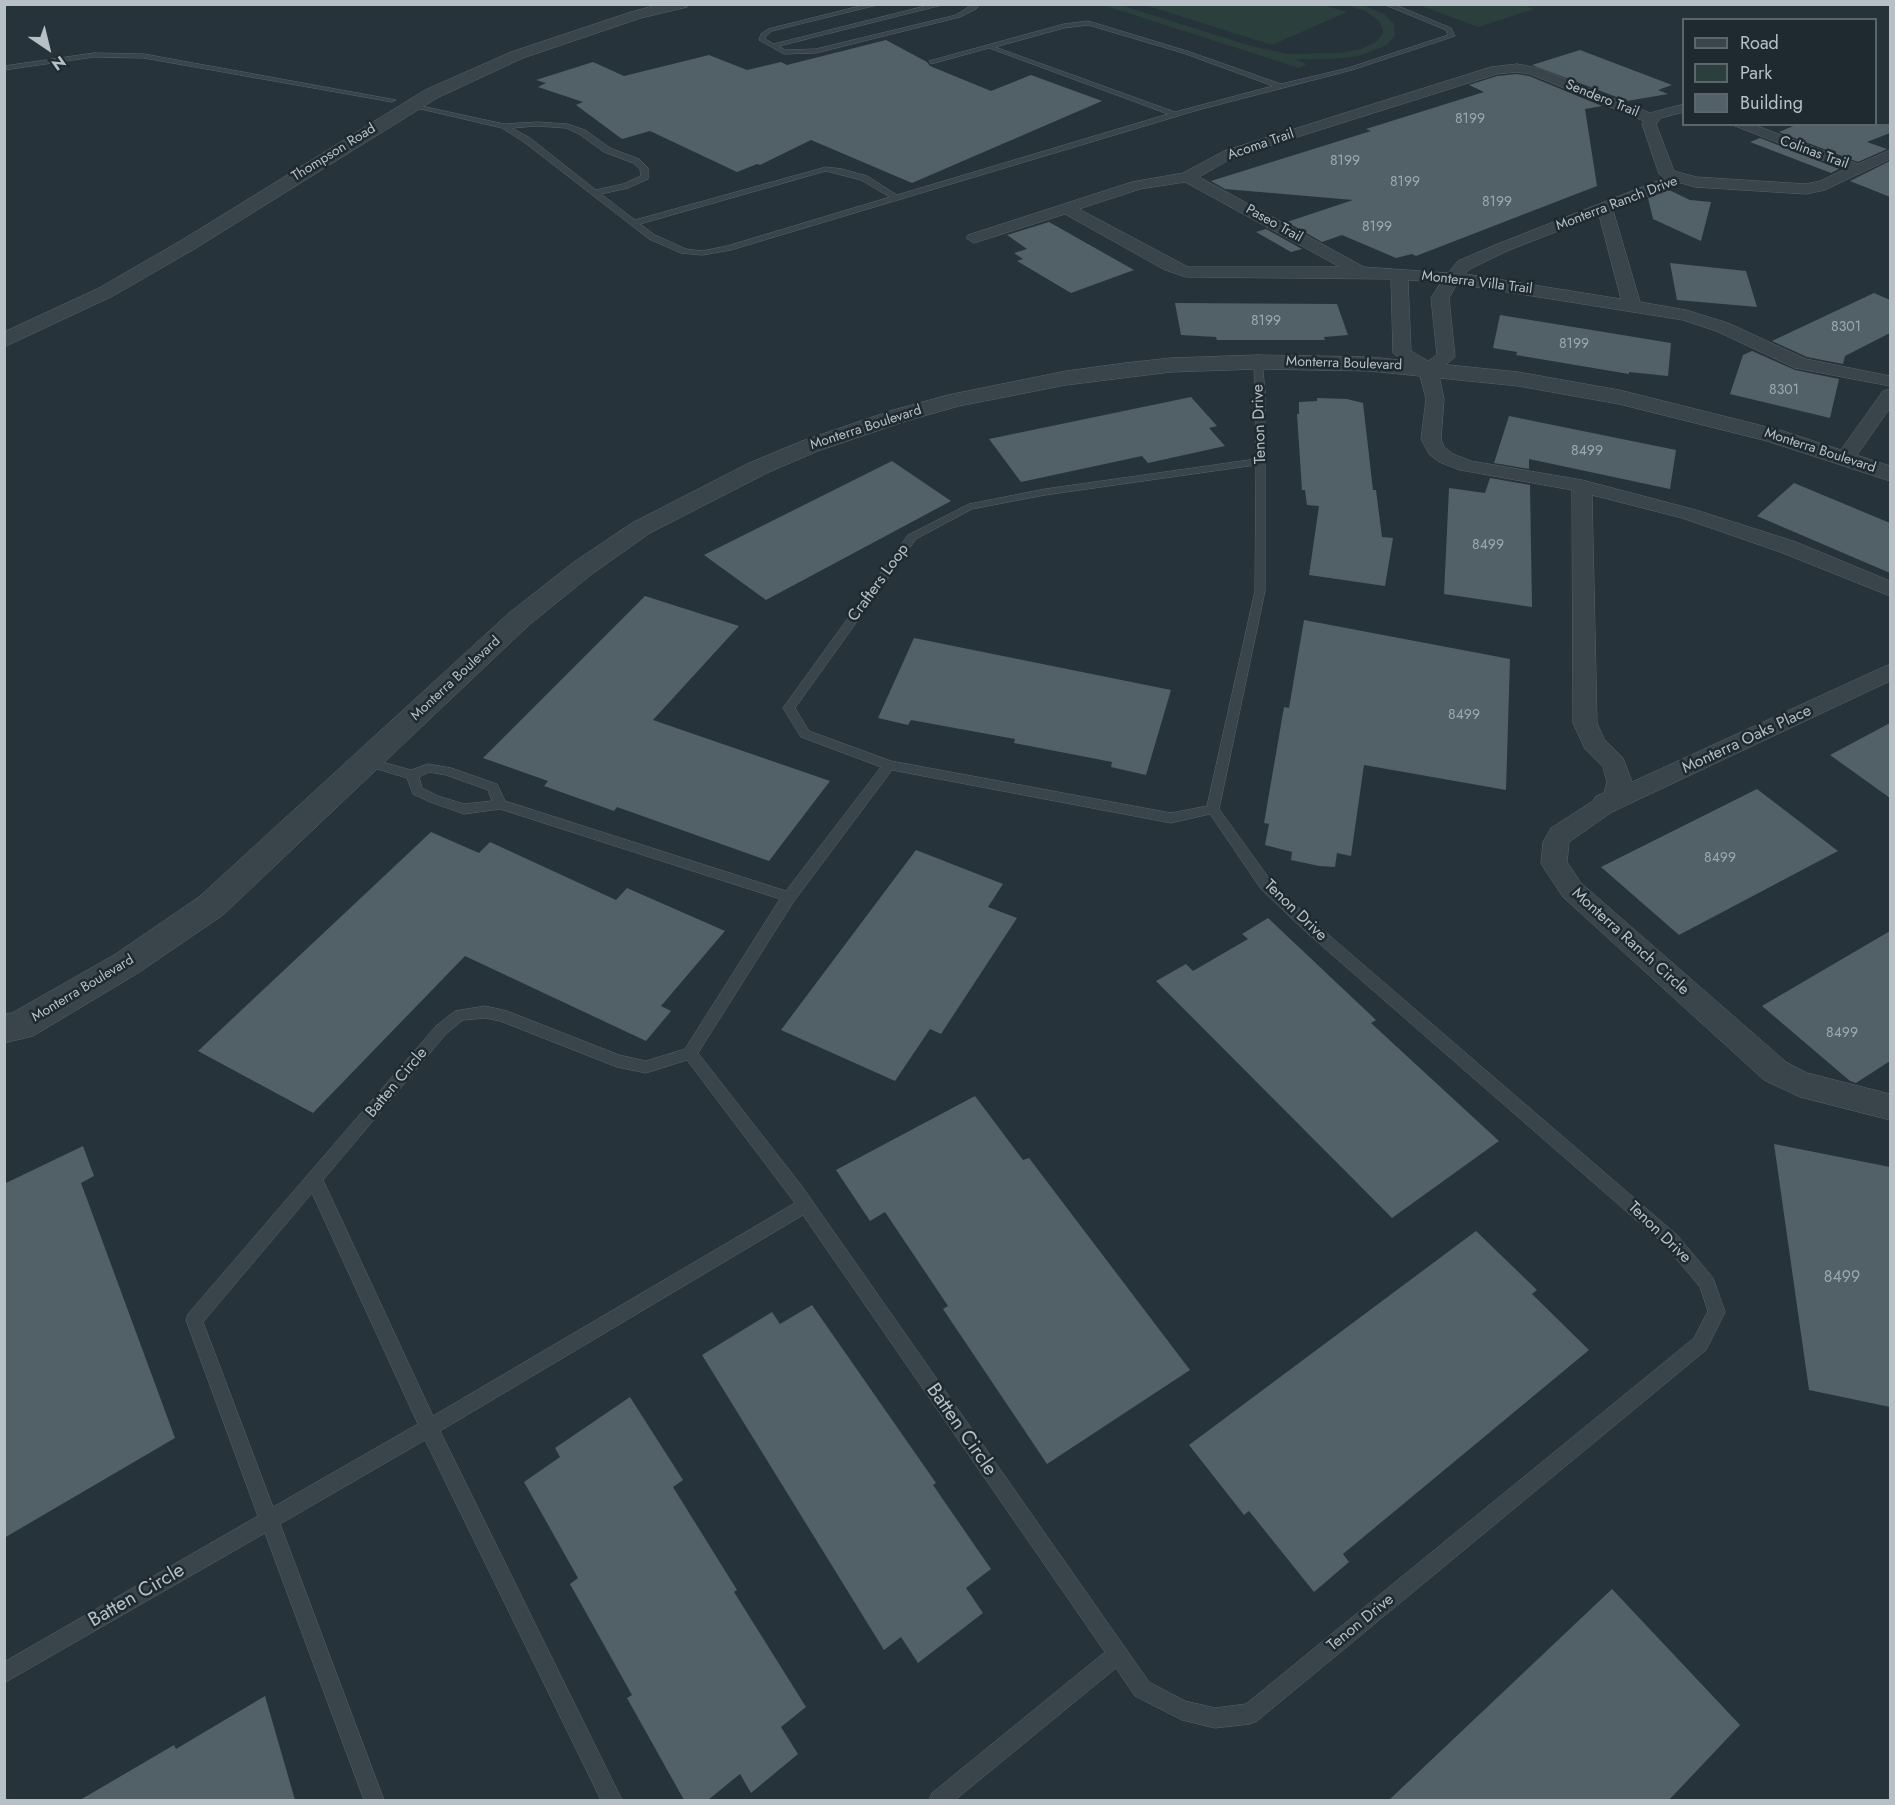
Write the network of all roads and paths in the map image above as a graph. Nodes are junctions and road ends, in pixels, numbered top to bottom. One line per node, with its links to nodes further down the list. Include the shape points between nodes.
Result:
1 (642, 4): 14 (street, Thompson Road, via 499,50)
2 (682, 4): 7 (street, Thompson Road)
3 (878, 4): 8 (lane, via 770,30 762,40)
4 (943, 4): 8 (lane)
5 (977, 4): 8 (lane, via 958,15 816,51 784,52)
6 (1386, 4): 13 (lane, via 1449,29 1452,36)
7 (659, 7): 14 (street, Thompson Road, via 517,55)
8 (772, 46)
9 (990, 46): 10 (lane); 13 (lane, via 1088,23); 16 (lane)
10 (931, 62)
11 (4, 68): 14 (lane, via 94,55 144,56)
12 (1517, 68): 17 (street, Sendero Trail); 22 (street, Acoma Trail, via 1496,70 1229,154)
13 (1282, 87): 16 (lane)
14 (402, 103): 18 (lane); 36 (street, Thompson Road); 36 (street, Thompson Road, via 189,244 106,292 28,331)
15 (1682, 108): 17 (street, via 1662,112)
16 (1175, 114): 25 (lane)
17 (1652, 119): 23 (street, Sendero Trail, via 1649,124 1667,174)
18 (504, 126): 24 (lane); 24 (lane, via 567,126 644,168 645,177)
19 (1742, 126): 21 (street, Colinas Trail)
20 (1890, 154): 21 (street, Monterra Ranch Drive)
21 (1858, 169): 23 (street, Monterra Ranch Drive, via 1826,185 1806,189)
22 (1187, 177): 26 (street, Acoma Trail, via 1137,185); 30 (street, Paseo Trail)
23 (1680, 178): 27 (street, Monterra Ranch Drive)
24 (594, 193): 28 (lane)
25 (895, 197): 28 (lane, via 864,178 826,170); 28 (lane, via 702,253 684,251 652,237)
26 (1066, 208): 29 (street, Acoma Trail); 30 (street, Monterra Villa Trail, via 1186,272)
27 (1605, 208): 32 (street, Monterra Ranch Drive, via 1501,248 1464,265); 34 (street)
28 (634, 223)
29 (974, 238)
30 (1361, 272): 31 (street, Monterra Villa Trail)
31 (1400, 274): 32 (street, Monterra Villa Trail); 33 (street)
32 (1452, 278): 34 (street, Monterra Villa Trail); 35 (street, Monterra Ranch Drive, via 1440,298)
33 (1401, 304): 35 (street); 38 (street, via 1402,353)
34 (1632, 306): 39 (street, Monterra Villa Trail, via 1722,327 1801,364)
35 (1441, 307): 38 (street, Monterra Ranch Drive, via 1446,357)
36 (6, 329)
37 (1257, 362): 38 (street, Monterra Boulevard); 42 (lane, Tenon Drive); 47 (street, Monterra Boulevard, via 1171,365 1078,376 956,400 850,431 758,468 641,528 584,568 519,619)
38 (1428, 369): 41 (street, Monterra Boulevard, via 1518,379 1619,397 1733,424); 44 (street, via 1435,399 1431,439 1440,454 1467,466)
39 (1890, 381)
40 (1890, 395): 41 (street)
41 (1845, 458): 43 (street, Monterra Boulevard)
42 (1261, 461): 48 (lane, Crafters Loop, via 969,507 912,537 789,708 804,734); 52 (lane, Tenon Drive, via 1260,591)
43 (1890, 474)
44 (1582, 486): 45 (street, via 1739,529); 51 (street, Monterra Ranch Circle, via 1585,723 1589,736 1614,764 1620,782 1618,794)
45 (1890, 589)
46 (1890, 672): 51 (street, Monterra Oaks Place)
47 (368, 762): 49 (lane); 54 (street, Monterra Boulevard, via 211,906 126,964)
48 (889, 765): 52 (lane, Crafters Loop, via 1171,818); 53 (lane)
49 (412, 775): 50 (lane, via 417,791 434,799 464,808); 50 (lane, via 428,768 447,771 493,787)
50 (500, 804): 53 (lane)
51 (1602, 807): 56 (street, Monterra Ranch Circle, via 1560,835 1556,842 1554,862 1572,890 1775,1071 1800,1084)
52 (1213, 809): 61 (lane, Tenon Drive, via 1266,885 1304,921 1671,1240 1707,1283 1717,1312 1700,1344 1250,1714 1215,1718 1182,1710 1142,1689)
53 (789, 897): 55 (lane)
54 (10, 1034)
55 (690, 1053): 57 (lane, Batten Circle, via 646,1067 616,1060 502,1015 485,1012 460,1016 441,1030); 58 (lane, Batten Circle)
56 (1890, 1107)
57 (314, 1179): 59 (lane); 60 (lane, Batten Circle, via 194,1320)
58 (805, 1205): 59 (lane, Batten Circle); 61 (lane, Batten Circle)
59 (429, 1428): 60 (lane, Batten Circle); 64 (lane)
60 (270, 1520): 62 (lane, Batten Circle); 63 (lane, Batten Circle)
61 (1117, 1655): 65 (lane)
62 (4, 1673)
63 (374, 1800)
64 (612, 1800)
65 (939, 1800)

